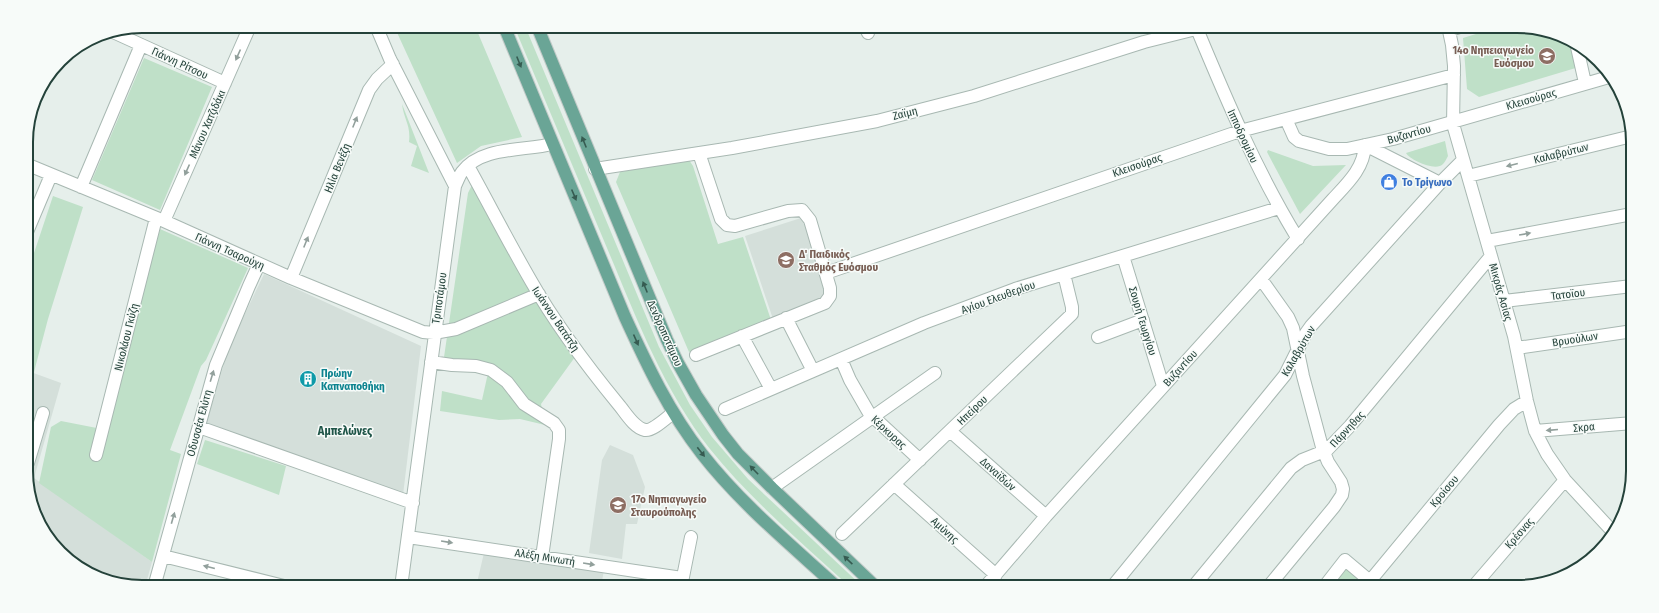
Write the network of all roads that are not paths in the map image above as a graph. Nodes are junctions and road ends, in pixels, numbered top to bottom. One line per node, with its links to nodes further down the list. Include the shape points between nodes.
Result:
1 (247, 33): 14 (street, Μάνου Χατζιδάκι, one-way to 14)
2 (379, 33): 11 (street)
3 (507, 33): 20 (main road, one-way to 20)
4 (540, 33): 26 (main road, Δενδροποτάμου, one-way to 4)
5 (1179, 33): 22 (street, Ζαϊμη, via 974,96 877,121)
6 (1204, 33): 18 (street, Ιπποδρομίου)
7 (1450, 33): 12 (street, Μικράς Ασίας)
8 (120, 35): 9 (street, Γιάννη Ρίτσου)
9 (141, 45): 14 (street, Γιάννη Ρίτσου); 31 (street)
10 (1578, 52): 15 (street)
11 (393, 64): 30 (street); 43 (street, Ηλία Βενέζη, one-way to 11, via 365,98 372,84)
12 (1454, 75): 16 (street, Κλεισούρας); 17 (street, Μικράς Ασίας)
13 (1604, 78): 15 (street, Κλεισούρας)
14 (225, 83): 35 (street, Μάνου Χατζιδάκι, one-way to 35)
15 (1586, 83): 17 (street, Κλεισούρας)
16 (1286, 119): 18 (street, Κλεισούρας); 21 (street, Βυζαντίου, via 1296,139 1305,144 1336,150)
17 (1453, 122): 21 (street, Βυζαντίου); 23 (street, Μικράς Ασίας)
18 (1240, 131): 32 (street, Ιπποδρομίου); 41 (street, Κλεισούρας)
19 (1626, 138): 28 (street, Καλαβρύτων, one-way to 28)
20 (552, 144): 24 (street, via 502,151); 66 (main road, one-way to 66, via 625,317 657,386)
21 (1365, 145): 29 (street, Βυζαντίου); 36 (street, Βυζαντίου, via 1359,169)
22 (699, 153): 26 (street, Ζαϊμη); 41 (street, via 721,219 727,225 735,226 788,211 802,210 810,220)
23 (1463, 160): 28 (street, Μικράς Ασίας); 29 (street, Καλαβρύτων)
24 (468, 166): 30 (street); 46 (street, Ιωάννου Βατάτζη)
25 (33, 167): 27 (street, Γιάννη Τσαρούχη)
26 (596, 169): 78 (main road, Δενδροποτάμου, one-way to 26, via 723,435 687,380 667,340)
27 (51, 175): 31 (street, Γιάννη Τσαρούχη); 34 (street)
28 (1468, 176): 37 (street, Μικράς Ασίας)
29 (1440, 183): 55 (street, Καλαβρύτων, via 1311,326)
30 (455, 186): 51 (street, Τριποτάμου)
31 (81, 187): 35 (street, Γιάννη Τσαρούχη)
32 (1278, 208): 36 (street, Ιπποδρομίου); 38 (street, Αγίου Ελευθερίου)
33 (1626, 215): 37 (street, one-way to 33)
34 (33, 218)
35 (160, 220): 40 (street, Γιάννη Τσαρούχη); 74 (street, Νικολάου Γκύζη)
36 (1298, 239): 44 (street, Βυζαντίου)
37 (1487, 241): 39 (street, Μικράς Ασίας)
38 (1123, 256): 42 (street, Αγίου Ελευθερίου); 49 (street, Σουρή Γεωργίου)
39 (1491, 256): 47 (street, Μικράς Ασίας); 73 (street, Πάρνηθας, via 1368,406 1336,443)
40 (260, 264): 43 (street, Γιάννη Τσαρούχη); 69 (street, Οδυσσέα Ελύτη, one-way to 40, via 216,365)
41 (826, 272): 48 (street, via 830,296 825,304)
42 (1064, 274): 57 (street, Αγίου Ελευθερίου, via 924,324); 70 (street, Ηπείρου, via 1072,314)
43 (291, 278): 51 (street, Γιάννη Τσαρούχη, via 418,331)
44 (1261, 279): 55 (street, via 1290,320); 61 (street, Βυζαντίου)
45 (1626, 287): 47 (street, Τατοϊου)
46 (539, 294): 51 (street, via 459,328); 66 (street, Ιωάννου Βατάτζη, via 576,350 638,426 643,430 649,429)
47 (1504, 301): 54 (street, Μικράς Ασίας)
48 (786, 318): 52 (street); 59 (street)
49 (1143, 320): 53 (street); 61 (street, Σουρή Γεωργίου)
50 (1626, 332): 54 (street, Βρυούλων)
51 (434, 333): 58 (street, Τριποτάμου)
52 (742, 336): 56 (street); 62 (street)
53 (1098, 337)
54 (1517, 348): 63 (street, Μικράς Ασίας)
55 (1297, 349): 73 (street); 96 (street, Καλαβρύτων, via 1289,368 1273,390)
56 (696, 355)
57 (841, 359): 59 (street, Αγίου Ελευθερίου); 67 (street, Κέρκυρας)
58 (431, 362): 79 (street, Τριποτάμου); 86 (street, via 491,370 507,382 524,404 550,420 558,430 559,439)
59 (813, 371): 62 (street, Αγίου Ελευθερίου)
60 (935, 373): 67 (street)
61 (1163, 386): 80 (street, Βυζαντίου)
62 (771, 389): 64 (street, Αγίου Ελευθερίου)
63 (1527, 401): 71 (street, Μικράς Ασίας); 101 (street, Κροίσου, via 1514,409 1499,425)
64 (725, 409)
65 (42, 413): 72 (street)
66 (673, 413): 93 (main road, one-way to 93, via 702,455 736,492)
67 (872, 418): 75 (street, Κέρκυρας); 78 (street)
68 (1626, 424): 71 (street, Σκρα, one-way to 71)
69 (199, 427): 79 (street); 85 (street, Οδυσσέα Ελύτη, one-way to 69)
70 (950, 431): 75 (street, Ηπείρου); 80 (street, Δαναϊδών)
71 (1535, 431): 76 (street, Μικράς Ασίας)
72 (33, 445)
73 (1324, 452): 97 (street, Πάρνηθας, via 1302,460 1291,468); 98 (street, via 1340,480 1342,496)
74 (96, 455)
75 (920, 460): 77 (street, Ηπείρου)
76 (1565, 480): 81 (street, Μικράς Ασίας); 102 (street, Κρέσνας)
77 (894, 484): 82 (street, Ηπείρου); 87 (street, Αμύνης)
78 (772, 488): 94 (main road, Δενδροποτάμου, one-way to 78)
79 (413, 503): 83 (street, Τριποτάμου)
80 (1046, 516): 87 (street, Βυζαντίου)
81 (1610, 528)
82 (842, 534)
83 (408, 537): 86 (street, Αλέξη Μινωτή, one-way to 86); 90 (street, Τριποτάμου)
84 (691, 537): 92 (street)
85 (163, 556): 88 (street, Οδυσσέα Ελύτη); 89 (street, one-way to 85)
86 (542, 557): 91 (street, Αλέξη Μινωτή, one-way to 91)
87 (996, 576): 95 (street, Βυζαντίου)
88 (156, 580)
89 (247, 580)
90 (402, 580)
91 (666, 580)
92 (683, 580)
93 (830, 580)
94 (869, 580)
95 (992, 580)
96 (1118, 580)
97 (1199, 580)
98 (1274, 580)
99 (1329, 580): 100 (street, via 1345,560)
100 (1363, 580)
101 (1370, 580)
102 (1479, 580)

